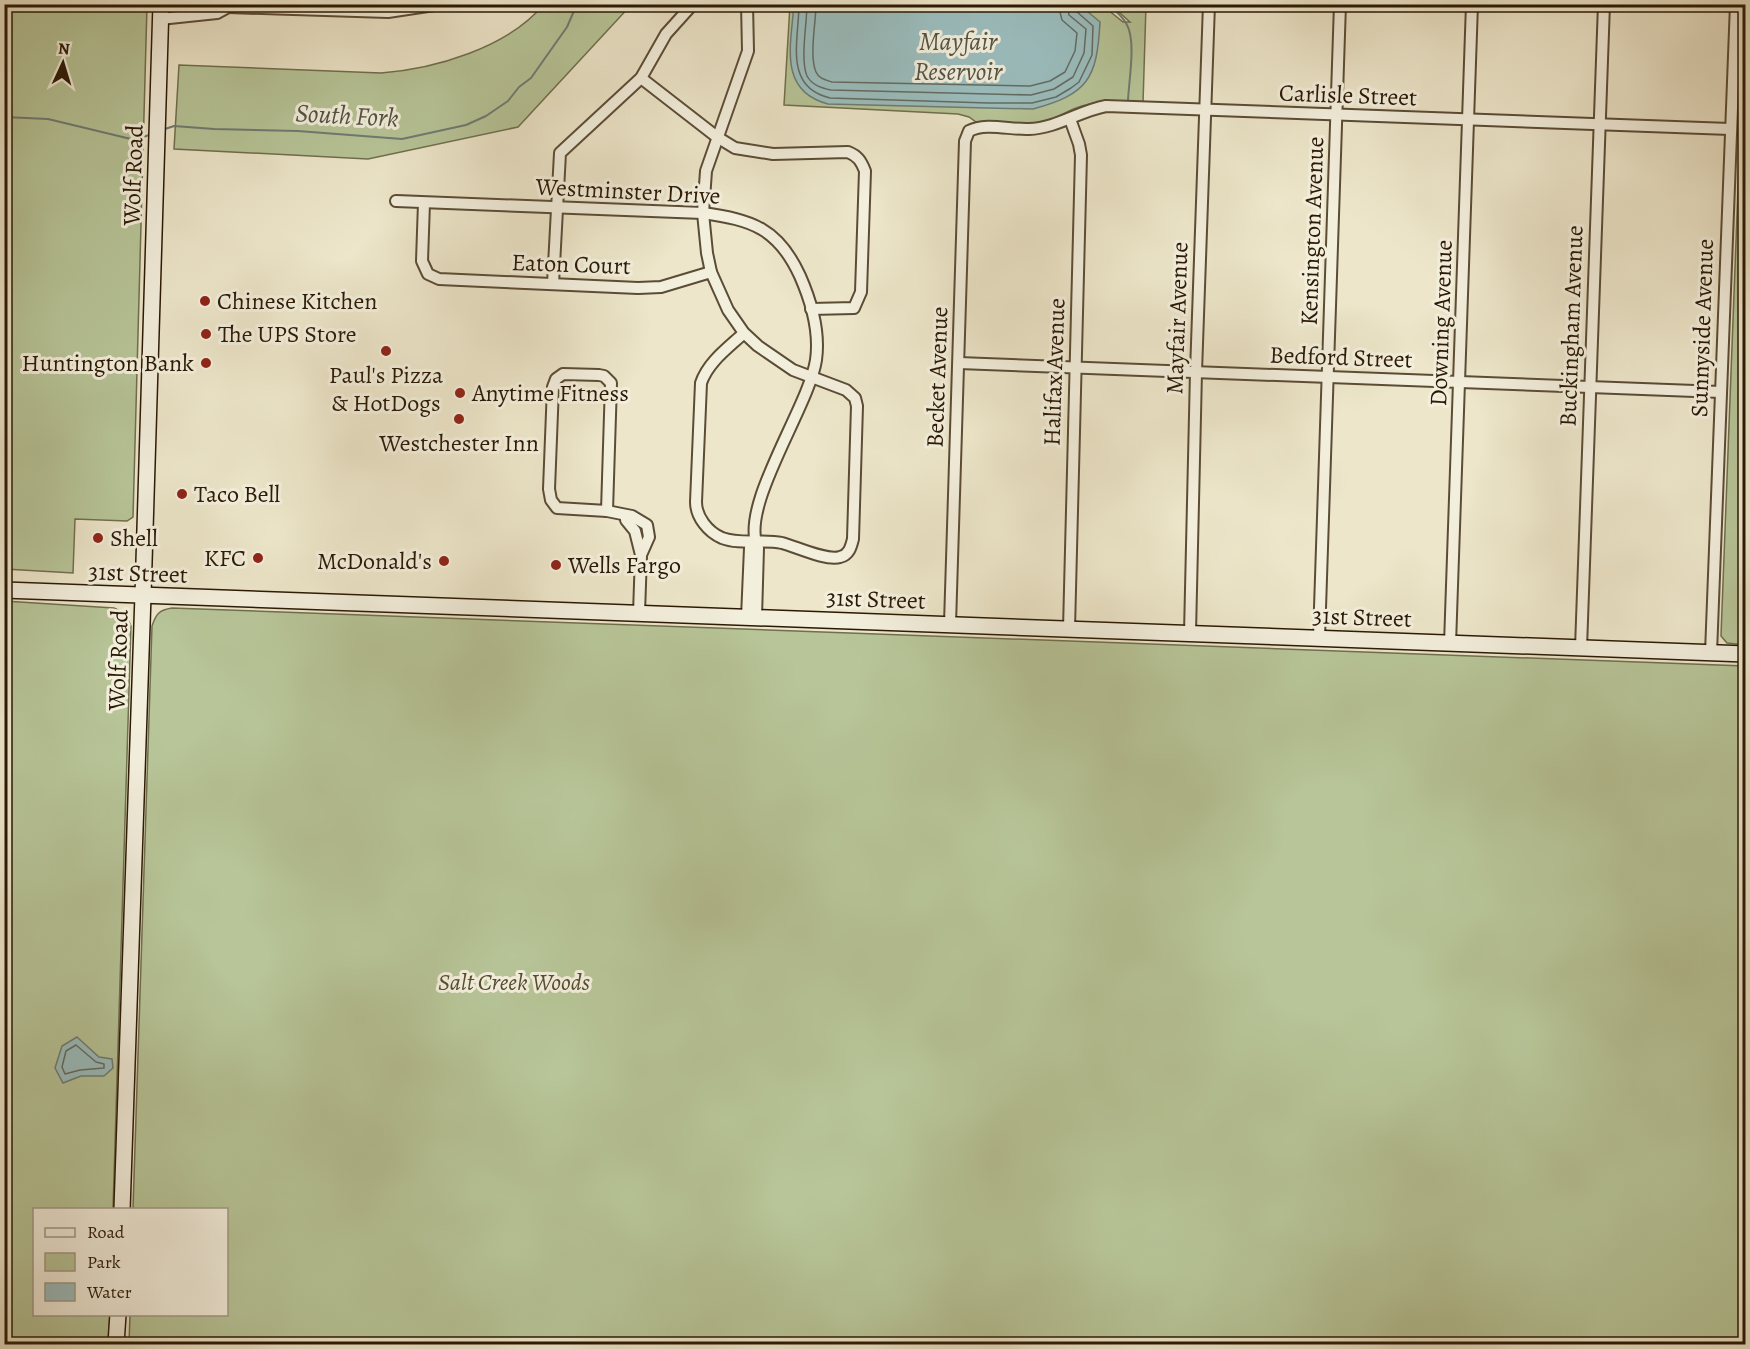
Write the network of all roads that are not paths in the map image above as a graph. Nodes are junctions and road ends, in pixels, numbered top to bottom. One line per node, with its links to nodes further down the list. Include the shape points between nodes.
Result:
1 (441, 4): 11 (street, via 404,11)
2 (693, 4): 13 (street, via 666,34)
3 (747, 4): 21 (street, via 748,51)
4 (1209, 4): 14 (street, Mayfair Avenue)
5 (1340, 4): 15 (street, Kensington Avenue)
6 (1472, 4): 17 (street, Downing Avenue)
7 (1604, 4): 18 (street, Buckingham Avenue)
8 (1736, 4): 19 (street, Sunnyside Avenue)
9 (225, 6): 10 (street); 12 (street, via 217,13)
10 (242, 6): 11 (street)
11 (364, 8)
12 (160, 12): 41 (main road, Wolf Road)
13 (641, 78): 21 (street); 24 (street, via 560,153)
14 (1205, 110): 15 (street, Carlisle Street); 16 (street, Carlisle Street, via 1106,106 1086,110); 32 (street, Mayfair Avenue)
15 (1337, 116): 17 (street, Carlisle Street); 33 (street, Kensington Avenue)
16 (1070, 119): 20 (street, Carlisle Street, via 1039,128 980,127); 31 (street, Halifax Avenue, via 1081,155)
17 (1468, 121): 18 (street, Carlisle Street); 35 (street, Downing Avenue)
18 (1600, 124): 19 (street, Carlisle Street); 36 (street, Buckingham Avenue)
19 (1730, 129): 37 (street, Sunnyside Avenue)
20 (969, 131): 30 (street, Becket Avenue, via 965,141)
21 (717, 137): 25 (street, via 706,171); 28 (street, via 749,151 848,152 861,161 866,171 861,292 854,308)
22 (396, 201): 23 (street, Westminster Drive)
23 (424, 203): 24 (street, Westminster Drive); 27 (street, Eaton Court, via 422,261 428,274 439,279)
24 (556, 208): 25 (street, Westminster Drive); 27 (street)
25 (703, 213): 26 (street); 28 (street, Westminster Drive, via 738,218 764,230 782,246 795,265)
26 (711, 272): 27 (street, Eaton Court, via 661,287); 29 (street)
27 (553, 284)
28 (811, 309): 34 (street, Westminster Drive, via 816,361)
29 (744, 333): 34 (street, via 778,362); 39 (street, via 720,355 701,383 696,508 702,522 715,534 731,540)
30 (959, 363): 31 (street, Bedford Street); 44 (street, Becket Avenue)
31 (1074, 367): 32 (street, Bedford Street); 45 (street, Halifax Avenue)
32 (1196, 372): 33 (street, Bedford Street); 46 (street, Mayfair Avenue)
33 (1329, 377): 35 (street, Bedford Street); 47 (street, Kensington Avenue)
34 (810, 378): 39 (street, Westminster Drive, via 766,483); 39 (street, via 846,390 857,406 851,547 844,556 833,558 782,543)
35 (1460, 382): 36 (street, Bedford Street); 48 (street, Downing Avenue)
36 (1590, 387): 37 (street, Bedford Street); 49 (street, Buckingham Avenue)
37 (1721, 392): 50 (street, Sunnyside Avenue)
38 (607, 510): 38 (street, via 611,383 599,375 563,374 553,387 551,500 558,508 567,510); 42 (street, via 641,520 648,528 649,537 641,555)
39 (754, 541): 43 (street, Westminster Drive, via 758,548)
40 (4, 590): 41 (main road, 31st Street)
41 (143, 595): 42 (main road, 31st Street); 52 (main road, Wolf Road)
42 (639, 613): 43 (main road, 31st Street)
43 (751, 617): 44 (main road, 31st Street)
44 (950, 624): 45 (main road, 31st Street)
45 (1069, 629): 46 (main road, 31st Street)
46 (1190, 633): 47 (main road, 31st Street)
47 (1319, 638): 48 (main road, 31st Street)
48 (1450, 644): 49 (main road, 31st Street)
49 (1581, 648): 50 (main road, 31st Street)
50 (1711, 652): 51 (main road, 31st Street)
51 (1746, 654)
52 (122, 1208)
53 (118, 1316): 54 (main road)
54 (116, 1344)

